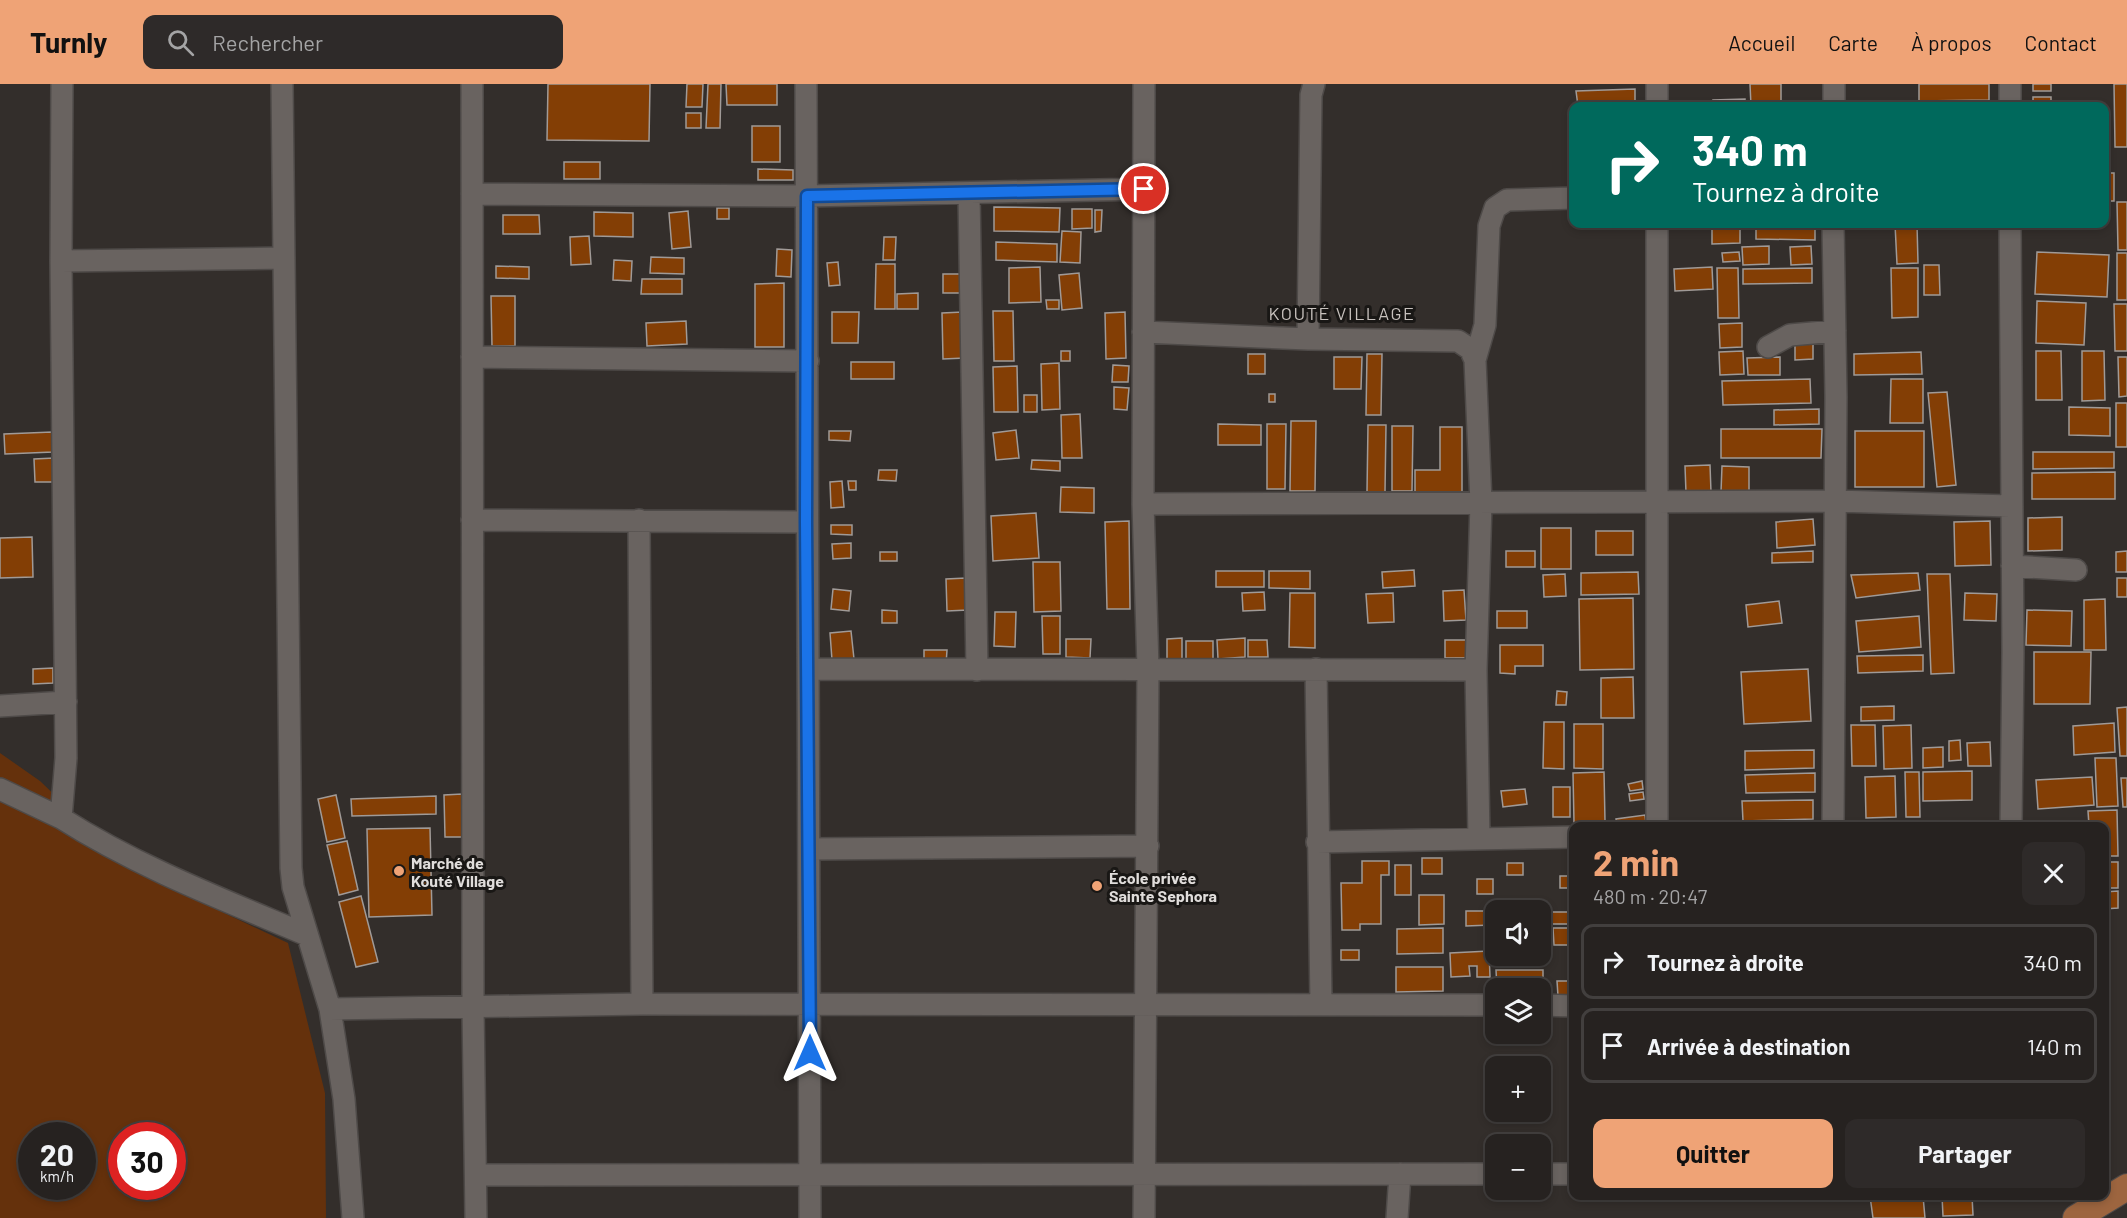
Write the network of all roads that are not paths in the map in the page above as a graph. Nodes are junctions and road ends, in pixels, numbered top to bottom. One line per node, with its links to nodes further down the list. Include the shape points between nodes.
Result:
1 (62, 84): 22 (street)
2 (282, 84): 21 (street)
3 (472, 84): 15 (street)
4 (806, 84): 16 (street)
5 (1144, 84): 13 (street)
6 (1314, 84): 25 (street)
7 (1657, 84): 10 (street)
8 (1834, 84): 11 (street)
9 (2010, 84): 12 (street)
10 (1657, 102)
11 (1833, 102)
12 (2010, 102)
13 (1144, 189): 14 (street); 24 (street)
14 (969, 193): 16 (street); 43 (street)
15 (472, 194): 16 (street); 27 (street)
16 (807, 196): 29 (street)
17 (1569, 198): 28 (street, via 1507,200 1495,208 1489,226 1485,325)
18 (1657, 228): 33 (street)
19 (1833, 228): 23 (street)
20 (2010, 228): 34 (street)
21 (284, 258): 22 (street); 57 (street, via 291,868)
22 (61, 261): 45 (street)
23 (1835, 331): 26 (street, via 1790,335); 30 (street)
24 (1143, 332): 25 (street); 32 (street)
25 (1308, 339): 28 (street, via 1458,341 1470,349)
26 (1768, 347)
27 (472, 357): 29 (street); 35 (street)
28 (1475, 360): 31 (street)
29 (808, 361): 37 (street)
30 (1835, 501): 33 (street); 34 (street); 50 (street)
31 (1481, 503): 32 (street); 33 (street); 44 (street)
32 (1143, 504): 40 (street)
33 (1657, 504): 49 (street)
34 (2010, 506): 38 (street)
35 (472, 520): 36 (street); 65 (street)
36 (639, 520): 37 (street); 59 (street)
37 (806, 522): 41 (street)
38 (2012, 567): 39 (street); 51 (street)
39 (2076, 570)
40 (1148, 668): 42 (street); 43 (street); 55 (street)
41 (809, 669): 43 (street); 56 (street)
42 (1316, 669): 44 (street); 54 (street)
43 (977, 670)
44 (1476, 670): 53 (street)
45 (66, 702): 46 (street); 48 (street)
46 (0, 706)
47 (0, 789): 48 (street)
48 (61, 818): 57 (street, via 98,842)
49 (1658, 822)
50 (1833, 822)
51 (2011, 822)
52 (1569, 837): 53 (street)
53 (1479, 838): 54 (street)
54 (1317, 842): 58 (street)
55 (1148, 846): 56 (street); 60 (street)
56 (809, 849): 61 (street)
57 (307, 935): 66 (street)
58 (1321, 1003): 60 (street); 62 (street)
59 (642, 1004): 61 (street); 65 (street)
60 (1147, 1004): 61 (street); 67 (street)
61 (810, 1005): 68 (street)
62 (1485, 1005)
63 (1551, 1005): 64 (street)
64 (1569, 1006)
65 (473, 1007): 66 (street); 69 (street)
66 (330, 1008): 75 (street, via 345,1109)
67 (1144, 1172): 68 (street); 70 (street); 78 (street)
68 (810, 1173): 69 (street); 77 (street)
69 (476, 1174): 76 (street)
70 (1400, 1174): 71 (street); 79 (street)
71 (1485, 1174)
72 (1551, 1174): 73 (street)
73 (1569, 1174)
74 (2102, 1200): 80 (main road)
75 (353, 1218)
76 (476, 1218)
77 (810, 1218)
78 (1144, 1218)
79 (1397, 1218)
80 (2076, 1218)

